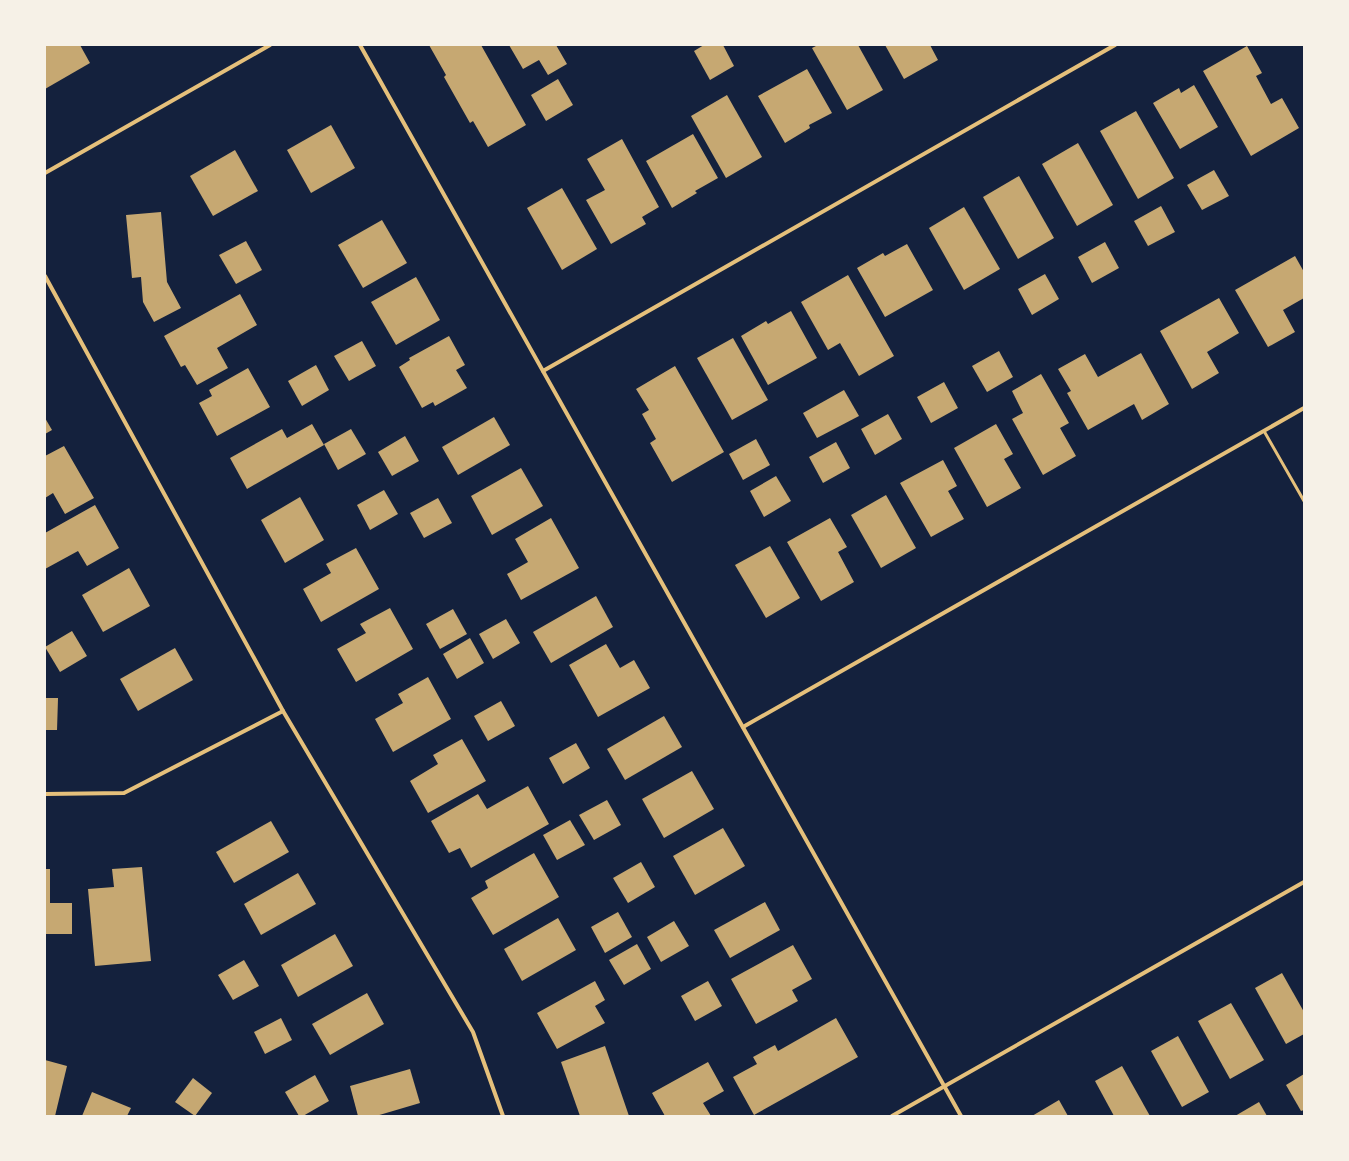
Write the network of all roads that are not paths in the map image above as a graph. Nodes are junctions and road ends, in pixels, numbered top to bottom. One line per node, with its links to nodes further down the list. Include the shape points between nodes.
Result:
1 (270, 45): 4 (street)
2 (360, 45): 6 (street)
3 (1115, 45): 6 (street)
4 (45, 173)
5 (45, 276): 10 (street)
6 (543, 371): 11 (street)
7 (1304, 408): 8 (street)
8 (1264, 431): 9 (lane); 11 (street)
9 (1304, 502)
10 (282, 711): 12 (street, via 124,793); 15 (street, via 473,1032)
11 (743, 727): 14 (street)
12 (45, 794)
13 (1304, 882): 14 (street)
14 (944, 1086): 16 (street); 17 (street)
15 (502, 1116)
16 (892, 1116)
17 (961, 1116)

